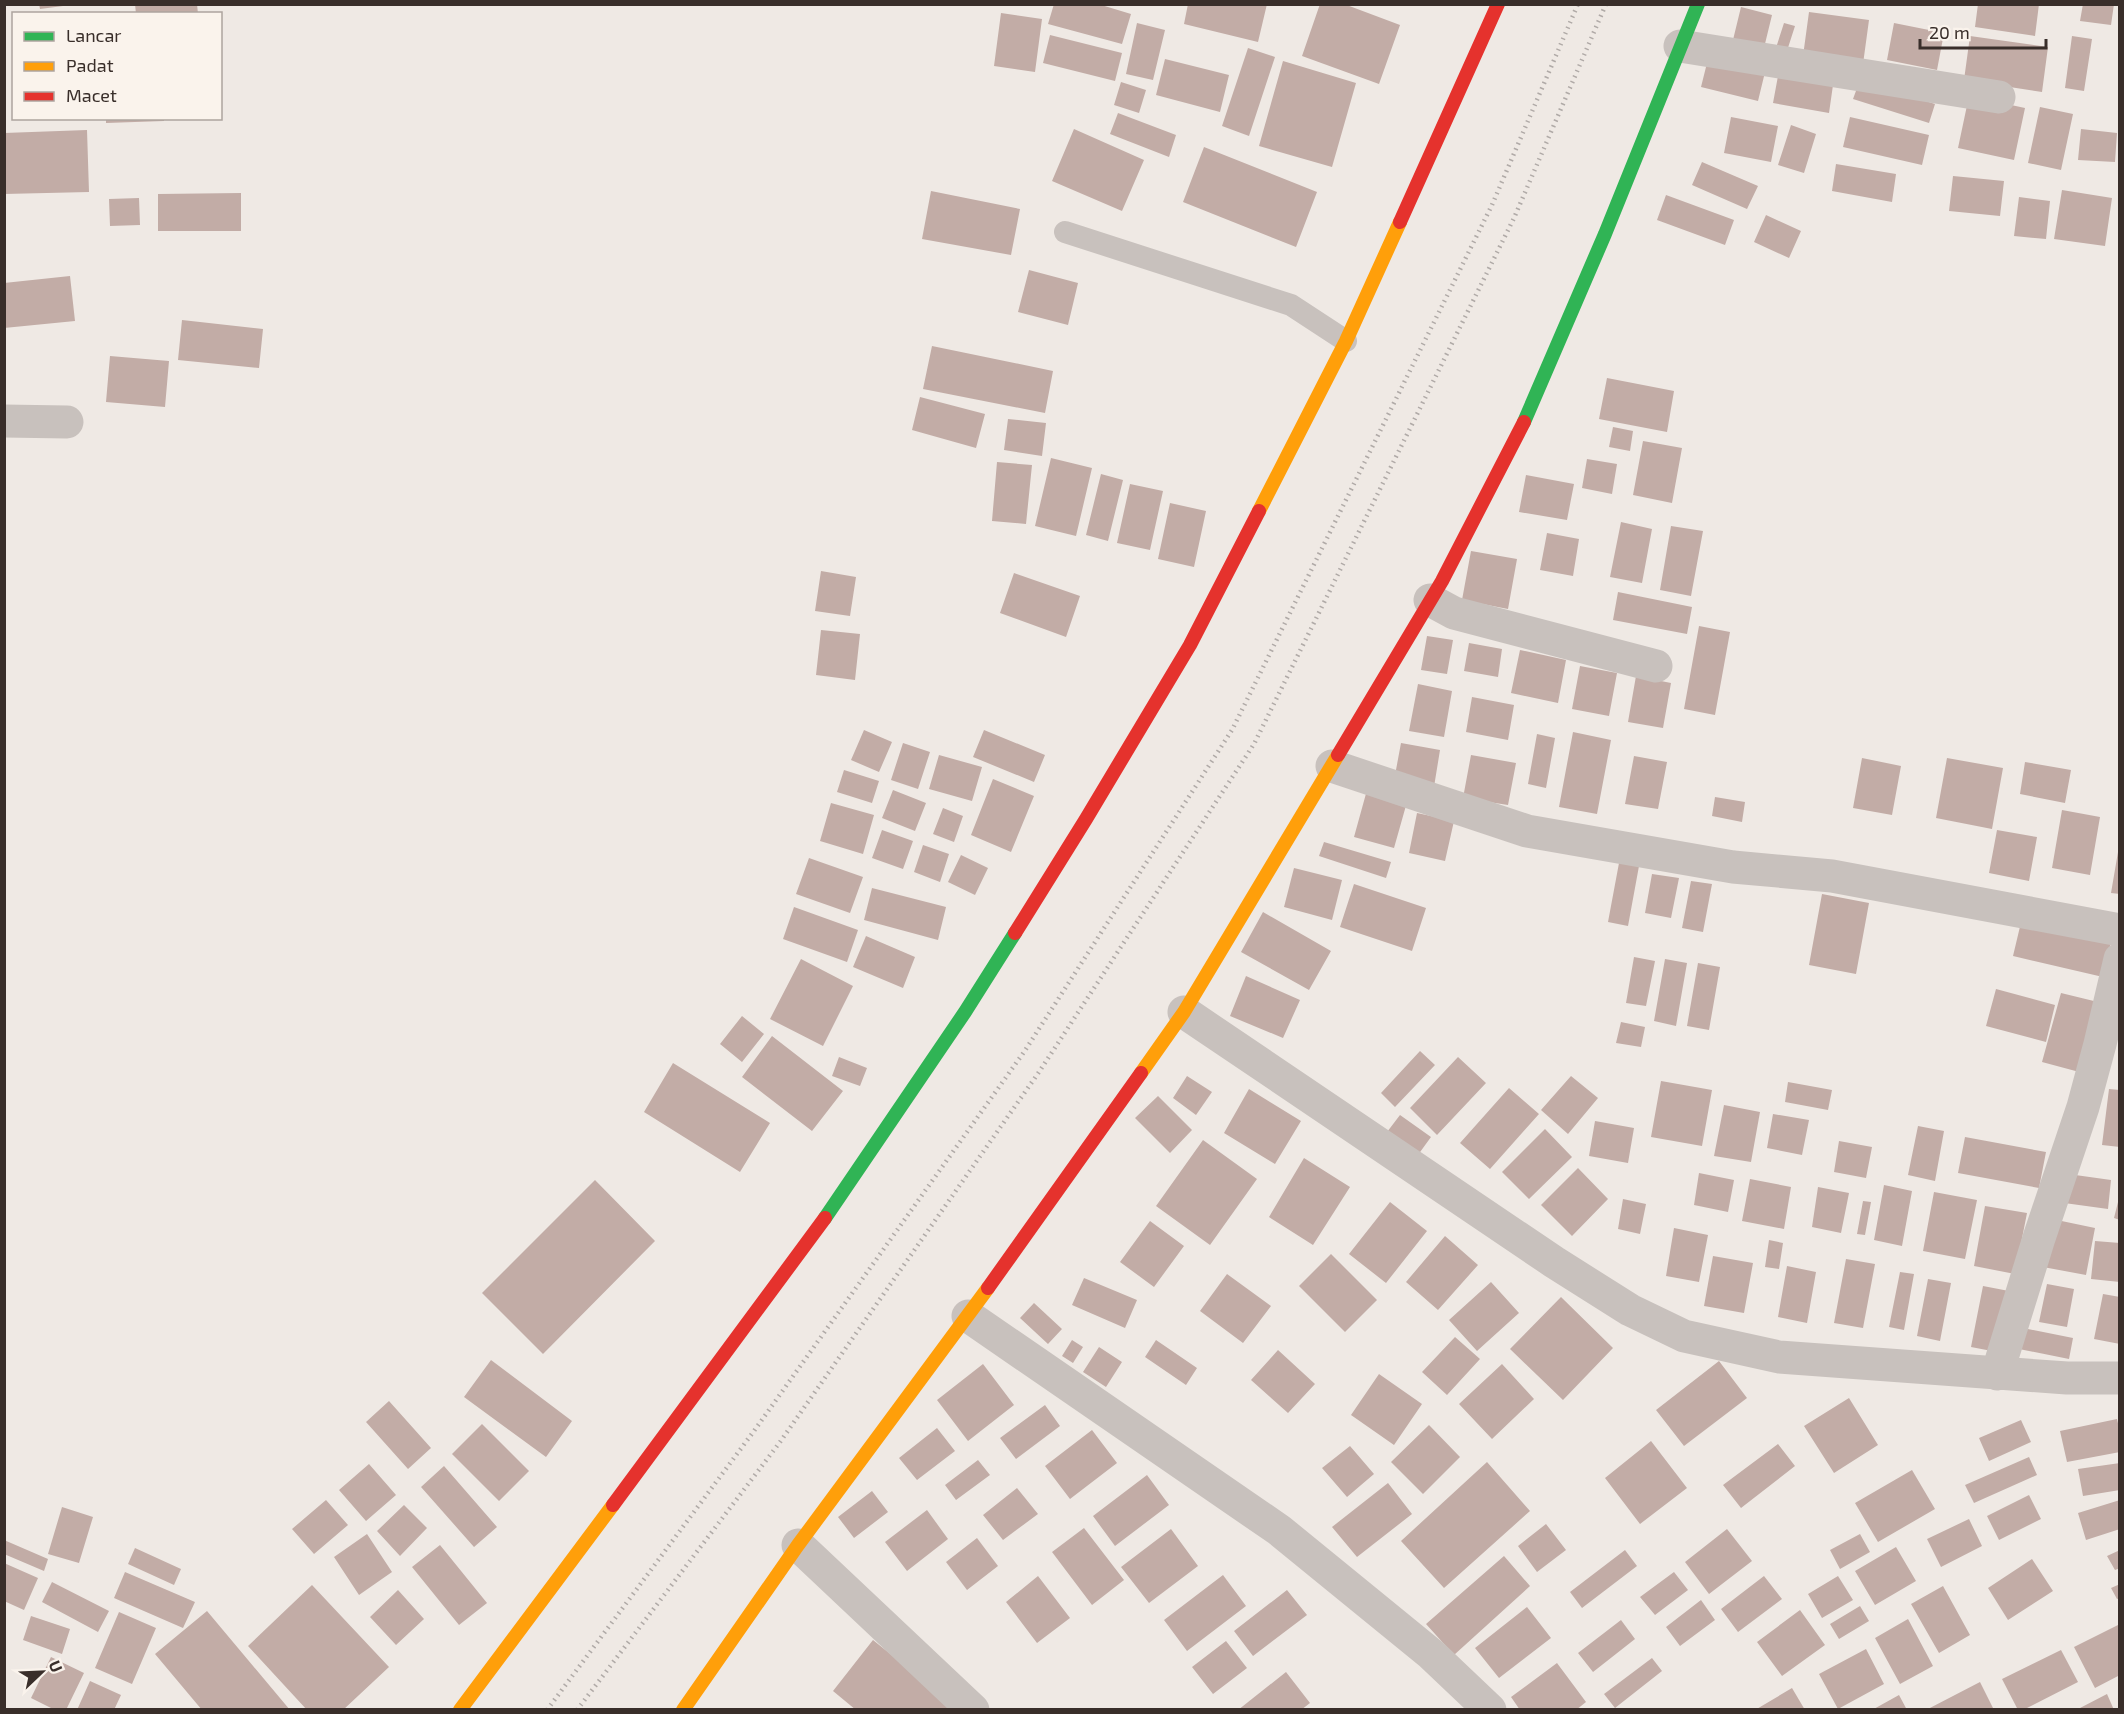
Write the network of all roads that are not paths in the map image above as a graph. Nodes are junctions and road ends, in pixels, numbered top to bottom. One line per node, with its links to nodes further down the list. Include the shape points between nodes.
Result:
1 (1498, 4): 6 (main road)
2 (1698, 4): 3 (main road)
3 (1680, 46): 4 (street); 9 (main road, via 1605,234 1516,440)
4 (1999, 97)
5 (1065, 232): 6 (lane, via 1291,305)
6 (1346, 341): 19 (main road, via 1190,645 965,1012 832,1208)
7 (4, 421): 8 (street)
8 (67, 422)
9 (1430, 600): 10 (street, via 1454,613); 11 (main road)
10 (1656, 666)
11 (1332, 766): 12 (street, via 1527,831 1733,867 1832,876); 14 (main road)
12 (2120, 930)
13 (2120, 959): 16 (street, via 2083,1107)
14 (1184, 1012): 15 (main road); 16 (street, via 1554,1262 1630,1310 1684,1336 1779,1358)
15 (968, 1316): 18 (main road); 22 (street, via 1279,1530 1431,1654)
16 (1997, 1374): 17 (street)
17 (2120, 1378)
18 (798, 1545): 20 (main road); 21 (street)
19 (460, 1710)
20 (683, 1710)
21 (973, 1710)
22 (1490, 1710)

